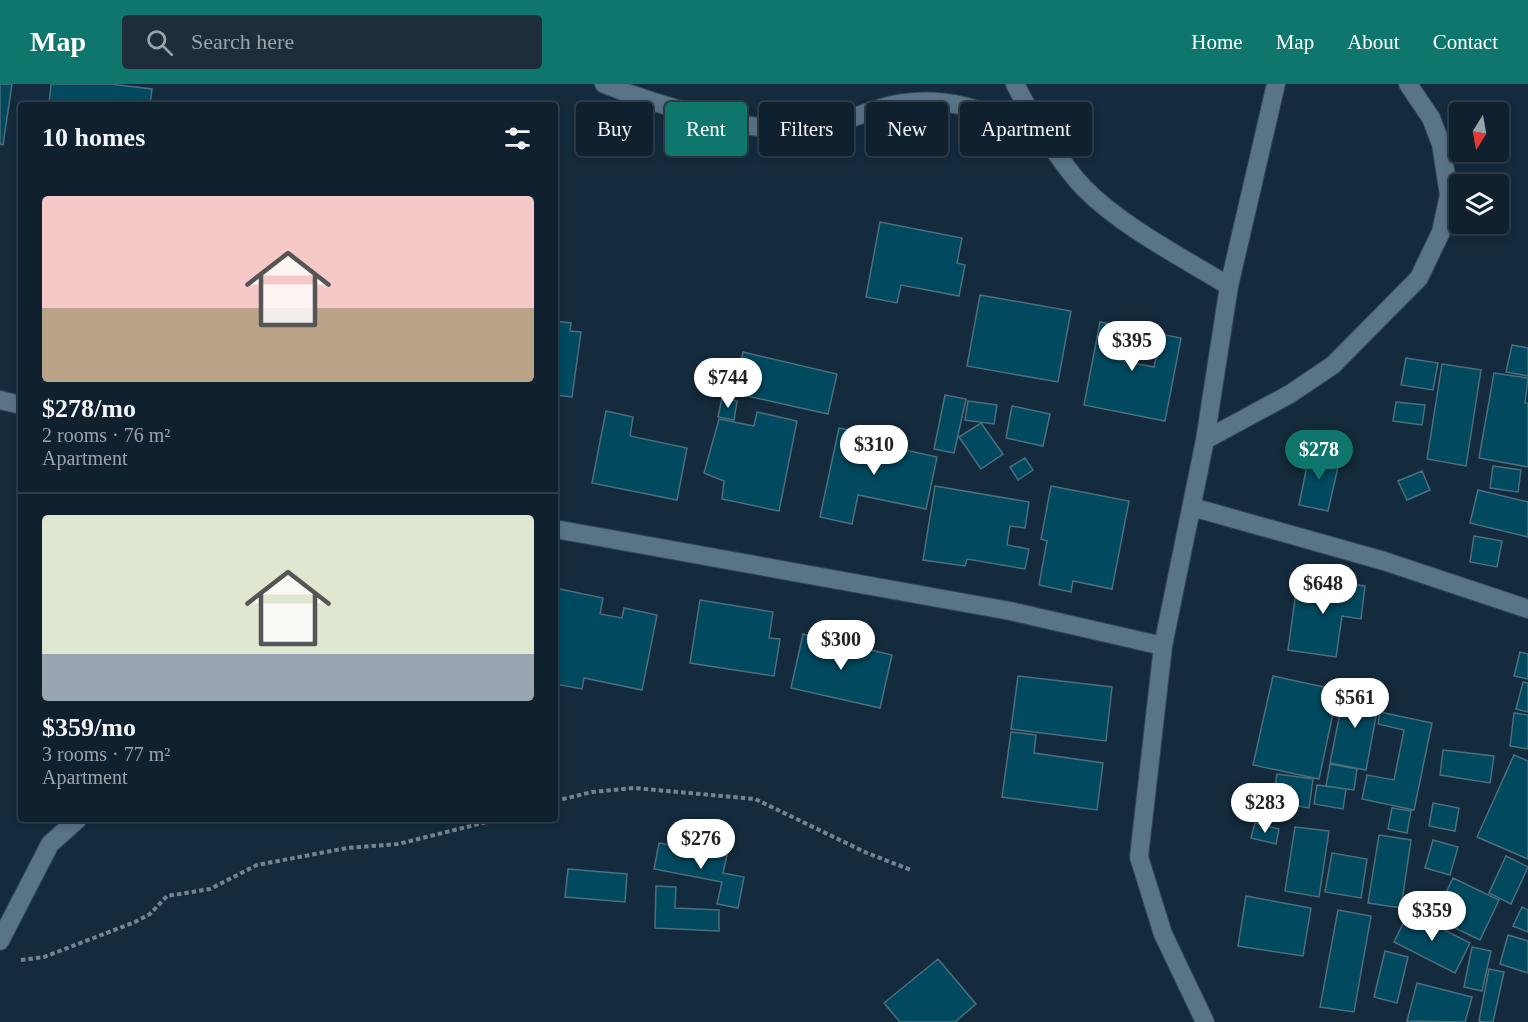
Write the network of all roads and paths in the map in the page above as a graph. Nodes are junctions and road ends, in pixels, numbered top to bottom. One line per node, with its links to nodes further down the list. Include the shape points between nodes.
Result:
1 (604, 84): 6 (street, via 679,109 763,128 796,130 831,126 891,105 930,100)
2 (1015, 84): 5 (street)
3 (1276, 84): 8 (street)
4 (1408, 84): 11 (street, via 1431,118 1441,144 1449,195 1441,232 1419,278 1333,365 1290,394)
5 (1026, 102)
6 (960, 104)
7 (1061, 156): 8 (street, via 1084,188 1132,226)
8 (1229, 286): 11 (street)
9 (0, 400): 10 (street)
10 (18, 404)
11 (1205, 440): 12 (street)
12 (1192, 507): 14 (street, via 1384,561); 15 (street)
13 (558, 530): 15 (street, via 1010,611)
14 (1528, 609)
15 (1163, 646): 22 (street, via 1139,857 1163,934)
16 (558, 800): 19 (path, via 634,788 755,799)
17 (75, 822): 20 (street, via 50,844)
18 (487, 822): 21 (path, via 398,844 347,848 256,865 210,889 167,896 150,914 76,945 44,957)
19 (911, 870)
20 (0, 941)
21 (10, 960)
22 (1205, 1022)

